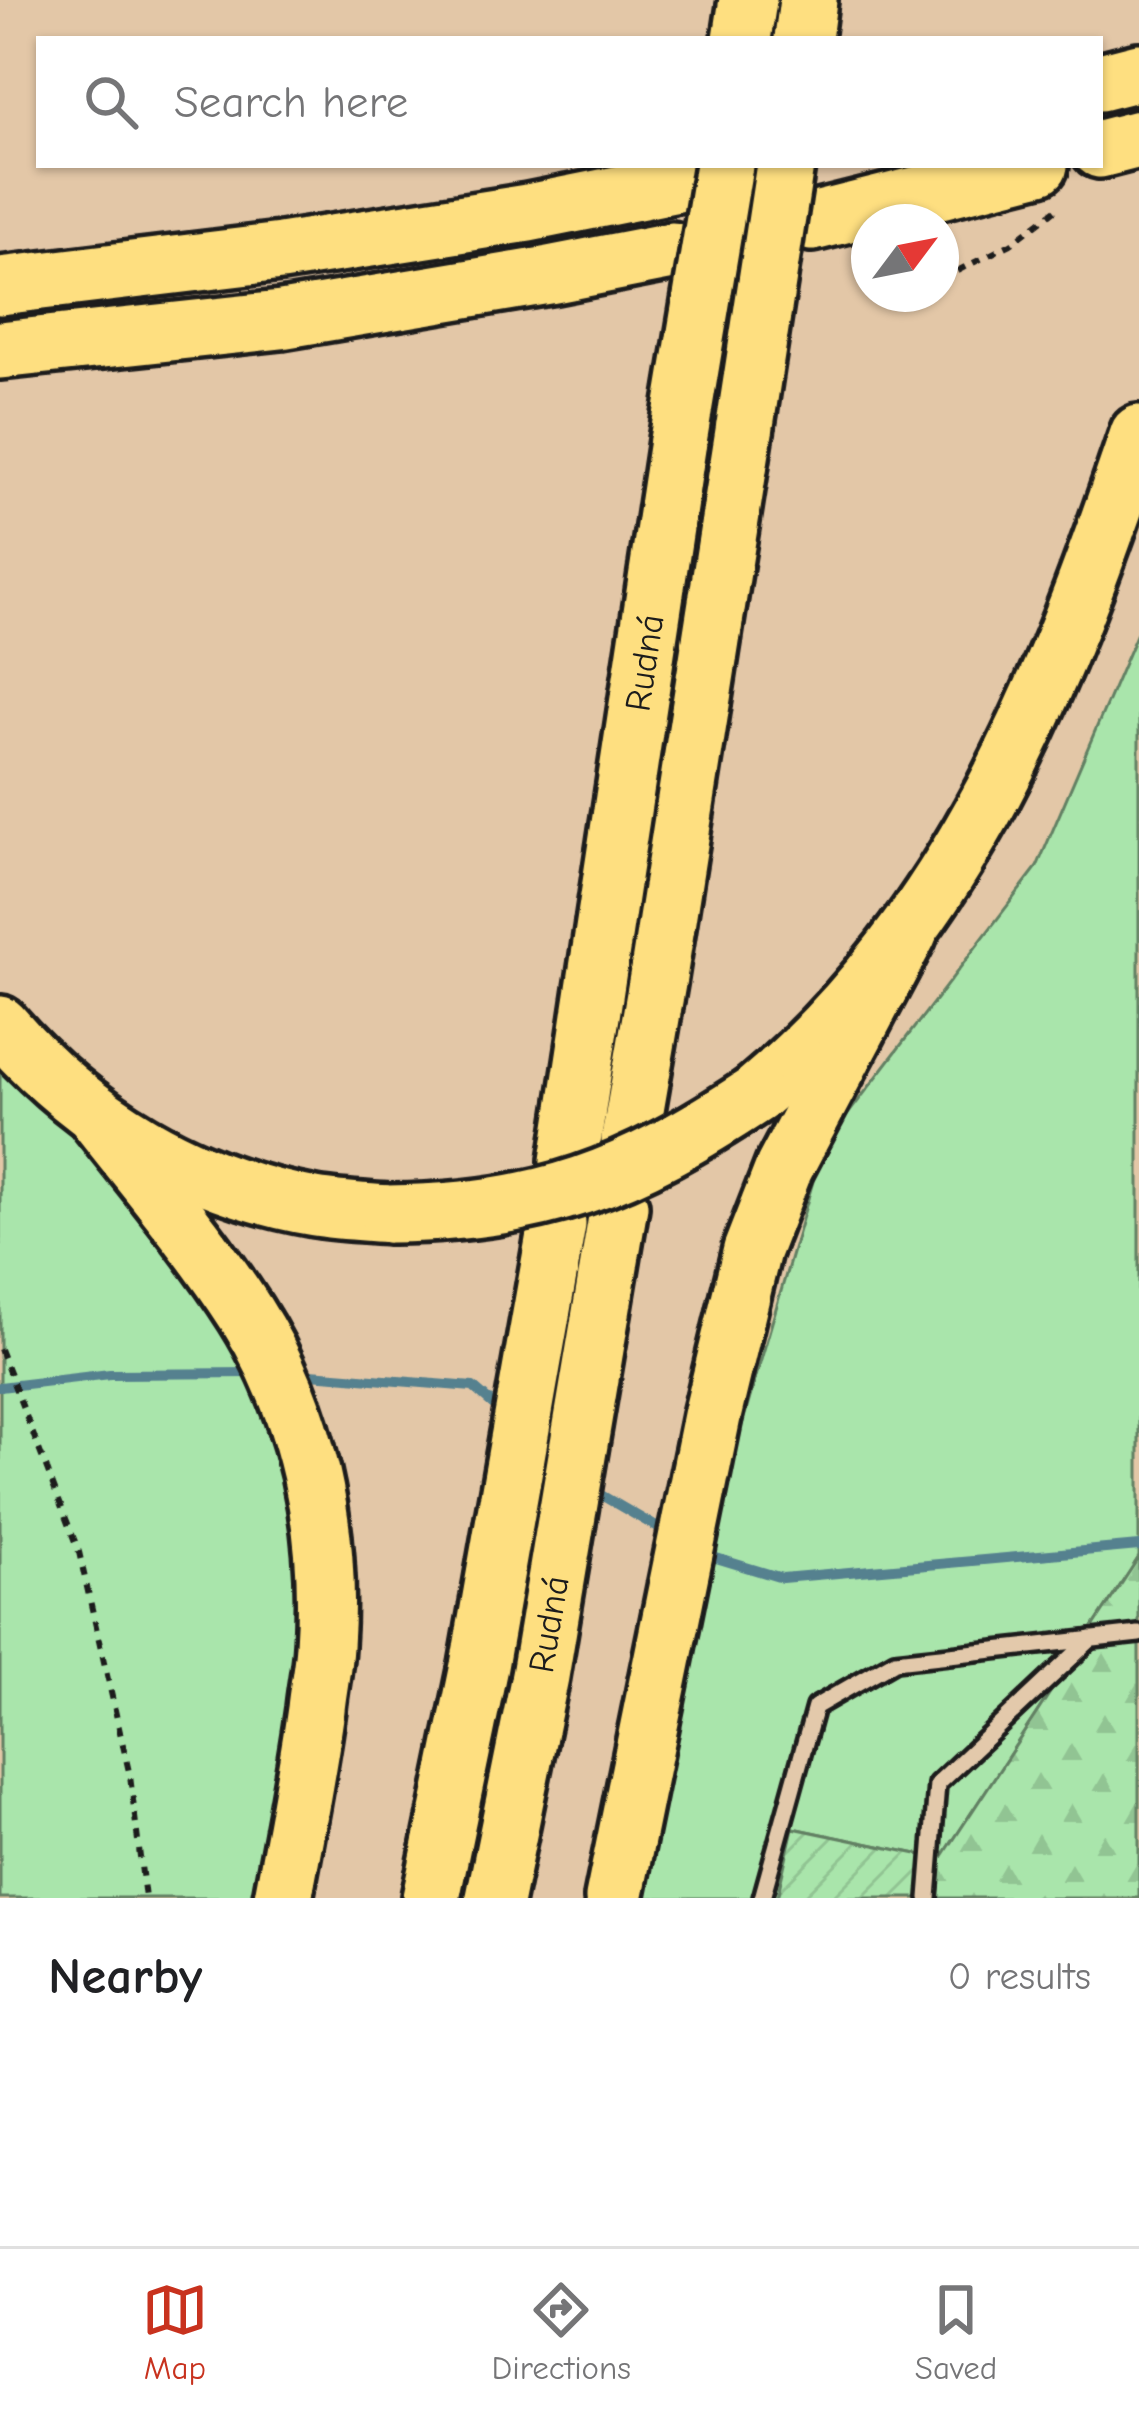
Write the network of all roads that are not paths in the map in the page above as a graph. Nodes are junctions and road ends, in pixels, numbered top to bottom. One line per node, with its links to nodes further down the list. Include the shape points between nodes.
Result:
1 (748, 0): 3 (highway)
2 (808, 0): 4 (highway)
3 (742, 36)
4 (803, 36)
5 (1139, 72): 6 (highway)
6 (1103, 81)
7 (1139, 139): 8 (highway)
8 (1103, 148)
9 (784, 168): 21 (highway, Rudná, bridge)
10 (703, 174): 14 (highway, via 281,252); 22 (highway, Rudná, bridge, via 678,441)
11 (1053, 183): 12 (highway)
12 (812, 222)
13 (672, 251): 15 (highway, via 281,320)
14 (0, 286)
15 (0, 350)
16 (1139, 434): 17 (highway)
17 (1129, 478): 18 (highway, via 1042,694 959,857)
18 (908, 933): 20 (highway, bridge, via 839,1017 755,1095 622,1172 524,1203 389,1214 317,1207 202,1175); 30 (highway, via 784,1168 752,1250)
19 (0, 1025): 20 (highway)
20 (98, 1118): 27 (highway, via 247,1316 277,1371 319,1502 324,1646)
21 (630, 1138)
22 (569, 1161)
23 (619, 1206): 29 (highway, Rudná)
24 (557, 1224): 28 (highway, Rudná)
25 (1139, 1634): 26 (lane)
26 (1090, 1639): 31 (lane, via 895,1660 815,1707); 32 (lane, via 937,1784)
27 (283, 1898)
28 (431, 1898)
29 (495, 1898)
30 (614, 1898)
31 (762, 1898)
32 (928, 1898)

